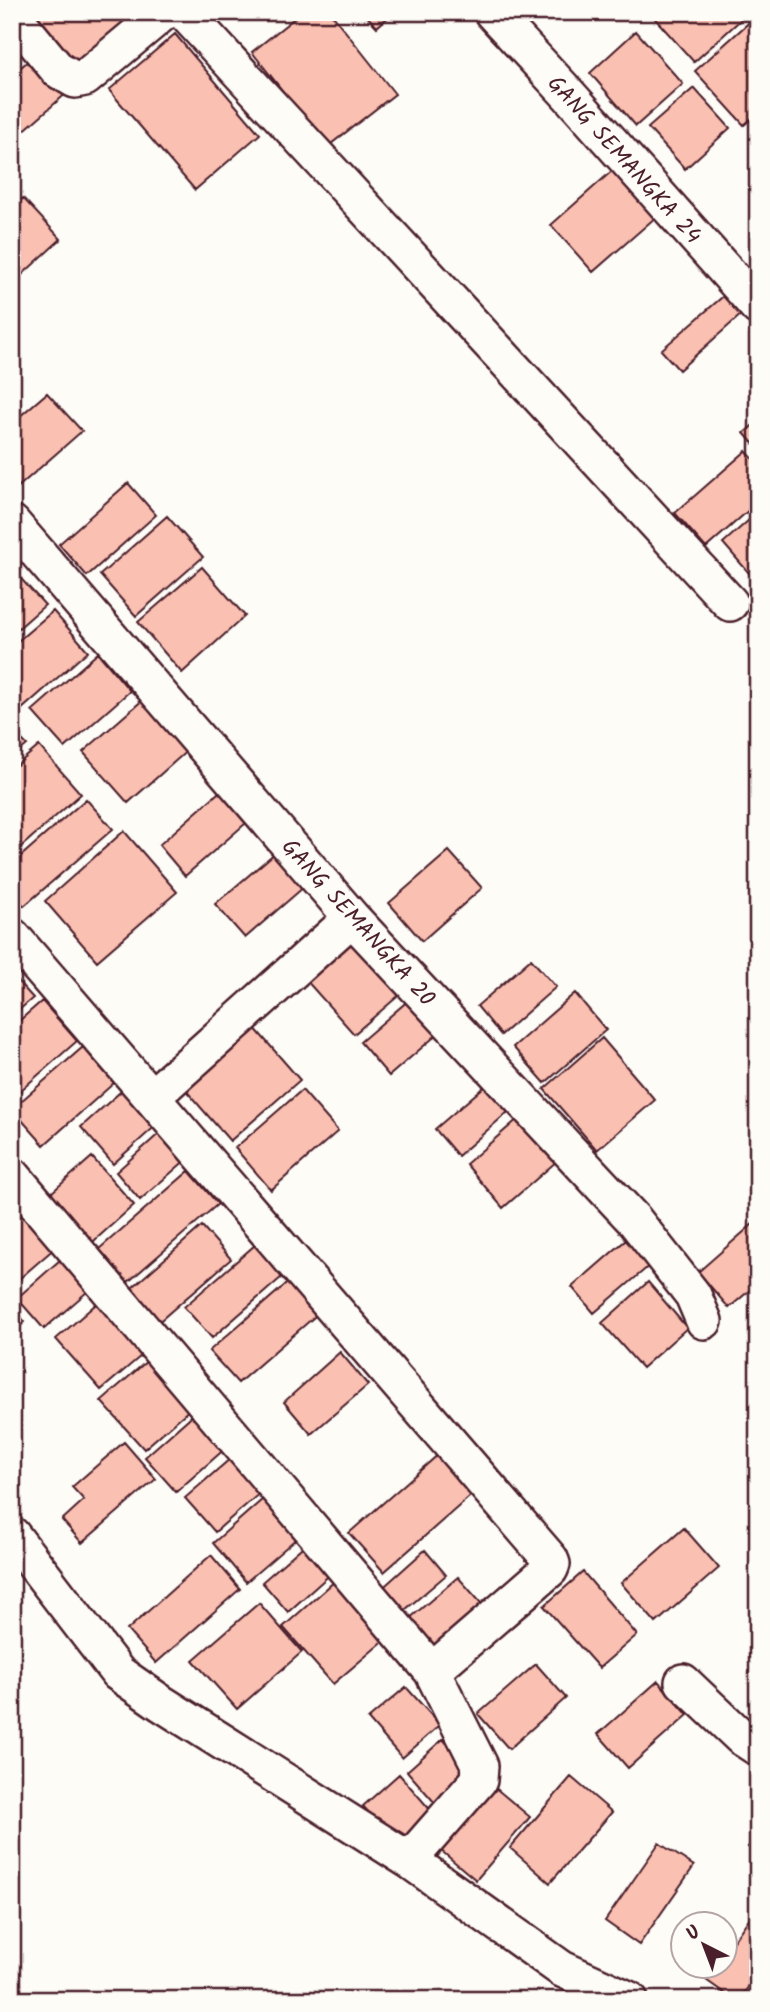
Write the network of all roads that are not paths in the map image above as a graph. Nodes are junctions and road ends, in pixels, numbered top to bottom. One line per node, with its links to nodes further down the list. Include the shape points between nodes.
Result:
1 (164, 12): 4 (street, via 85,78 75,80 58,70)
2 (184, 12): 7 (street)
3 (492, 12): 5 (street, GANG SEMANGKA 24)
4 (12, 14)
5 (758, 307)
6 (12, 523): 8 (street, GANG SEMANGKA 20)
7 (730, 603)
8 (352, 918): 10 (street); 12 (street, GANG SEMANGKA 20, via 635,1221 693,1295)
9 (12, 936): 10 (street)
10 (152, 1097): 14 (street, via 550,1559 550,1569)
11 (12, 1175): 14 (street)
12 (704, 1321)
13 (12, 1535): 17 (street, via 118,1673)
14 (432, 1671): 17 (street, via 481,1773)
15 (684, 1682): 16 (street, via 740,1737)
16 (758, 1748)
17 (409, 1860): 18 (street, via 562,1969)
18 (630, 2000)

